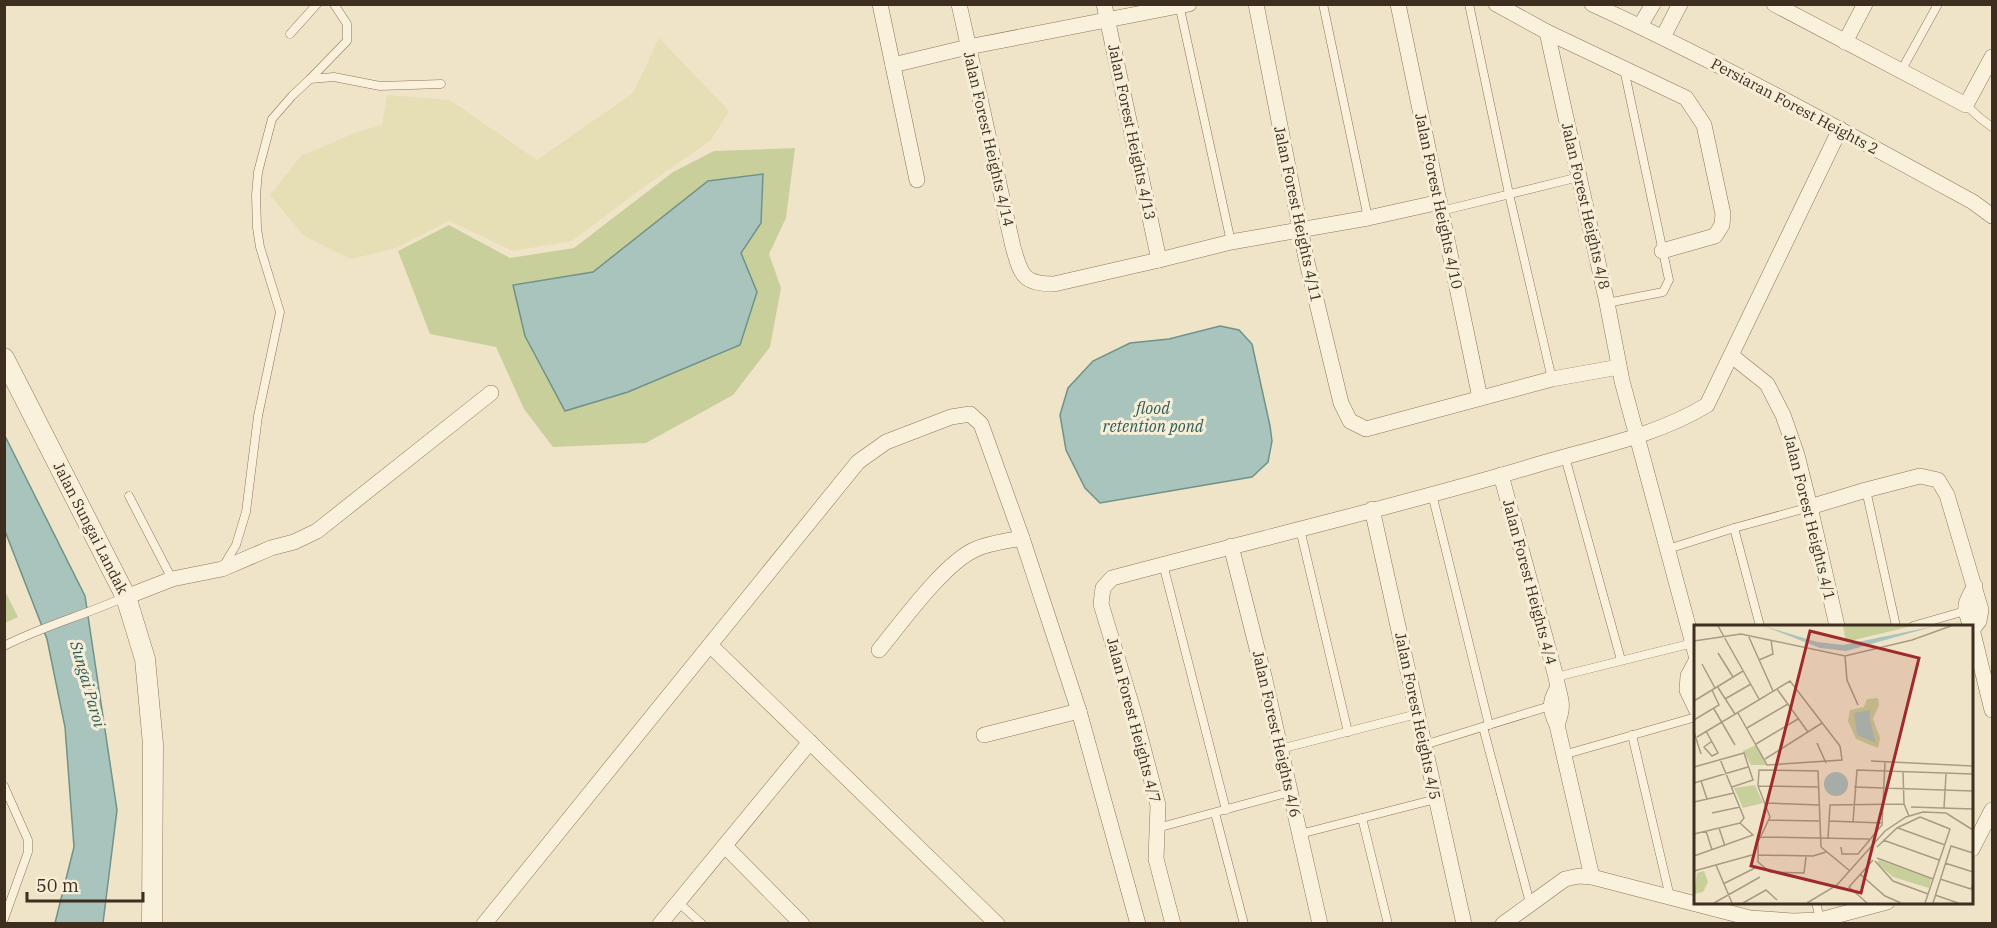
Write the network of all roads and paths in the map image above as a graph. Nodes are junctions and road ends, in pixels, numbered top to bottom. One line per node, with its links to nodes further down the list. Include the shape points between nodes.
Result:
1 (317, 4): 21 (lane)
2 (334, 4): 29 (lane, via 347,24 347,41)
3 (880, 4): 26 (street)
4 (959, 4): 24 (street, Jalan Forest Heights 4/14)
5 (1104, 4): 18 (street, Jalan Forest Heights 4/13)
6 (1256, 4): 40 (street, Jalan Forest Heights 4/11)
7 (1323, 4): 39 (lane)
8 (1398, 4): 37 (street, Jalan Forest Heights 4/10)
9 (1469, 4): 36 (lane)
10 (1496, 4): 20 (street)
11 (1592, 4): 19 (street, Persiaran Forest Heights 2)
12 (1653, 4): 19 (street)
13 (1680, 4): 22 (street)
14 (1865, 4): 23 (street)
15 (1938, 4): 28 (lane)
16 (1182, 5): 18 (street); 41 (lane)
17 (1776, 5): 23 (street)
18 (1107, 21): 24 (street); 43 (street, Jalan Forest Heights 4/13)
19 (1640, 26): 22 (street, Persiaran Forest Heights 2)
20 (1547, 32): 27 (street); 34 (street, Jalan Forest Heights 4/8)
21 (291, 34)
22 (1663, 37): 33 (street, Persiaran Forest Heights 2)
23 (1845, 42): 28 (street)
24 (968, 46): 26 (street); 43 (street, Jalan Forest Heights 4/14, via 1021,273 1038,284 1054,284)
25 (1992, 57): 31 (street)
26 (893, 65): 35 (street)
27 (1624, 67): 42 (lane); 42 (street, via 1686,98 1704,125 1723,214 1715,236)
28 (1901, 71): 31 (street)
29 (310, 79): 30 (lane, via 334,77 380,86); 65 (lane, via 272,119 258,172 257,228 280,312 258,416 246,512 236,545)
30 (441, 84)
31 (1966, 105): 32 (lane)
32 (1992, 127)
33 (1840, 129): 38 (street, Persiaran Forest Heights 2); 45 (street)
34 (1579, 177): 36 (lane); 44 (street, Jalan Forest Heights 4/8)
35 (918, 180)
36 (1509, 194): 37 (lane); 48 (lane)
37 (1440, 206): 39 (street); 50 (street, Jalan Forest Heights 4/10)
38 (1992, 216)
39 (1368, 218): 40 (street)
40 (1301, 230): 41 (street); 50 (street, Jalan Forest Heights 4/11, via 1341,403 1350,421 1366,429)
41 (1231, 242): 43 (street)
42 (1662, 251): 44 (lane, via 1669,280 1663,291)
43 (1159, 260)
44 (1607, 303): 47 (street, Jalan Forest Heights 4/8)
45 (1732, 356): 51 (street, via 1707,405); 57 (street, Jalan Forest Heights 4/1, via 1767,384 1797,455)
46 (4, 358): 68 (street, Jalan Sungai Landak)
47 (1620, 374): 48 (street); 51 (street, Jalan Forest Heights 4/8)
48 (1552, 379): 50 (street)
49 (491, 393): 65 (street, via 317,531)
50 (1480, 398)
51 (1636, 436): 52 (street); 63 (street, Jalan Forest Heights 4/8)
52 (1565, 457): 53 (street); 81 (lane)
53 (1501, 476): 55 (street); 83 (street, Jalan Forest Heights 4/4)
54 (1866, 490): 57 (street); 67 (street, via 1920,476 1938,480 1947,495); 72 (lane)
55 (1432, 494): 58 (street); 91 (lane)
56 (129, 496): 66 (lane)
57 (1810, 507): 60 (lane); 71 (street, Jalan Forest Heights 4/1)
58 (1372, 509): 59 (street); 89 (street, Jalan Forest Heights 4/5)
59 (1300, 528): 62 (street); 92 (lane)
60 (1734, 528): 63 (lane); 70 (lane)
61 (1022, 537): 77 (street, via 981,424 970,414 951,417 886,442 858,462); 80 (street, via 978,548 961,557); 88 (street)
62 (1231, 546): 64 (street); 97 (street, Jalan Forest Heights 4/6)
63 (1668, 549): 79 (street, Jalan Forest Heights 4/8)
64 (1163, 564): 102 (lane); 106 (street, Jalan Forest Heights 4/7, via 1112,578 1103,588 1101,604 1158,805)
65 (222, 569): 66 (street)
66 (172, 579): 68 (street)
67 (1975, 586): 69 (street, via 1966,600); 75 (street, via 1981,610 1979,621)
68 (126, 597): 78 (lane); 122 (street, Jalan Sungai Landak, via 145,659 153,744)
69 (1965, 611): 73 (lane); 74 (street)
70 (1759, 625)
71 (1837, 625)
72 (1896, 625)
73 (1920, 625)
74 (1970, 625)
75 (1973, 626)
76 (1973, 636): 87 (street)
77 (710, 645): 95 (street); 123 (street)
78 (4, 646)
79 (1694, 649): 81 (lane)
80 (879, 650)
81 (1622, 660): 83 (lane)
82 (1694, 663): 84 (street, via 1687,690)
83 (1556, 683): 85 (street); 90 (street, Jalan Forest Heights 4/4, via 1563,703)
84 (1694, 705)
85 (1550, 706): 90 (street, Jalan Forest Heights 4/4); 91 (lane)
86 (1694, 707): 94 (lane)
87 (1992, 710)
88 (1079, 711): 93 (street); 128 (street)
89 (1418, 714): 92 (lane); 96 (street, Jalan Forest Heights 4/5)
90 (1557, 725): 98 (street, Jalan Forest Heights 4/4)
91 (1486, 726): 96 (lane); 113 (lane)
92 (1348, 732): 97 (lane)
93 (984, 735)
94 (1632, 735): 98 (lane); 111 (lane)
95 (810, 742): 109 (street); 127 (street)
96 (1424, 745): 101 (street, Jalan Forest Heights 4/5)
97 (1280, 749): 100 (street, Jalan Forest Heights 4/6)
98 (1563, 756): 110 (street, Jalan Forest Heights 4/4)
99 (4, 786): 120 (lane, via 28,840 28,852)
100 (1290, 792): 102 (lane); 107 (street, Jalan Forest Heights 4/6)
101 (1436, 799): 105 (lane); 133 (street, Jalan Forest Heights 4/5)
102 (1226, 810): 104 (lane)
103 (1992, 810): 108 (street)
104 (1215, 813): 106 (lane); 130 (lane)
105 (1362, 818): 107 (lane); 132 (lane)
106 (1157, 828): 129 (street, Jalan Forest Heights 4/7, via 1156,859)
107 (1300, 834): 131 (street, Jalan Forest Heights 4/6)
108 (1973, 845)
109 (725, 846): 112 (street); 126 (street)
110 (1592, 877): 111 (street); 113 (street, via 1565,879)
111 (1670, 897): 114 (street)
112 (678, 902): 124 (street); 125 (lane)
113 (1530, 903): 134 (street)
114 (1694, 903)
115 (1697, 904): 119 (street)
116 (1746, 904): 119 (street)
117 (1816, 904): 121 (lane)
118 (1883, 904): 121 (street)
119 (1750, 918): 121 (street)
120 (4, 919)
121 (1820, 920)
122 (152, 924)
123 (484, 924)
124 (660, 924)
125 (702, 924)
126 (802, 924)
127 (997, 924)
128 (1138, 924)
129 (1173, 924)
130 (1244, 924)
131 (1320, 924)
132 (1388, 924)
133 (1464, 924)
134 (1503, 924)

